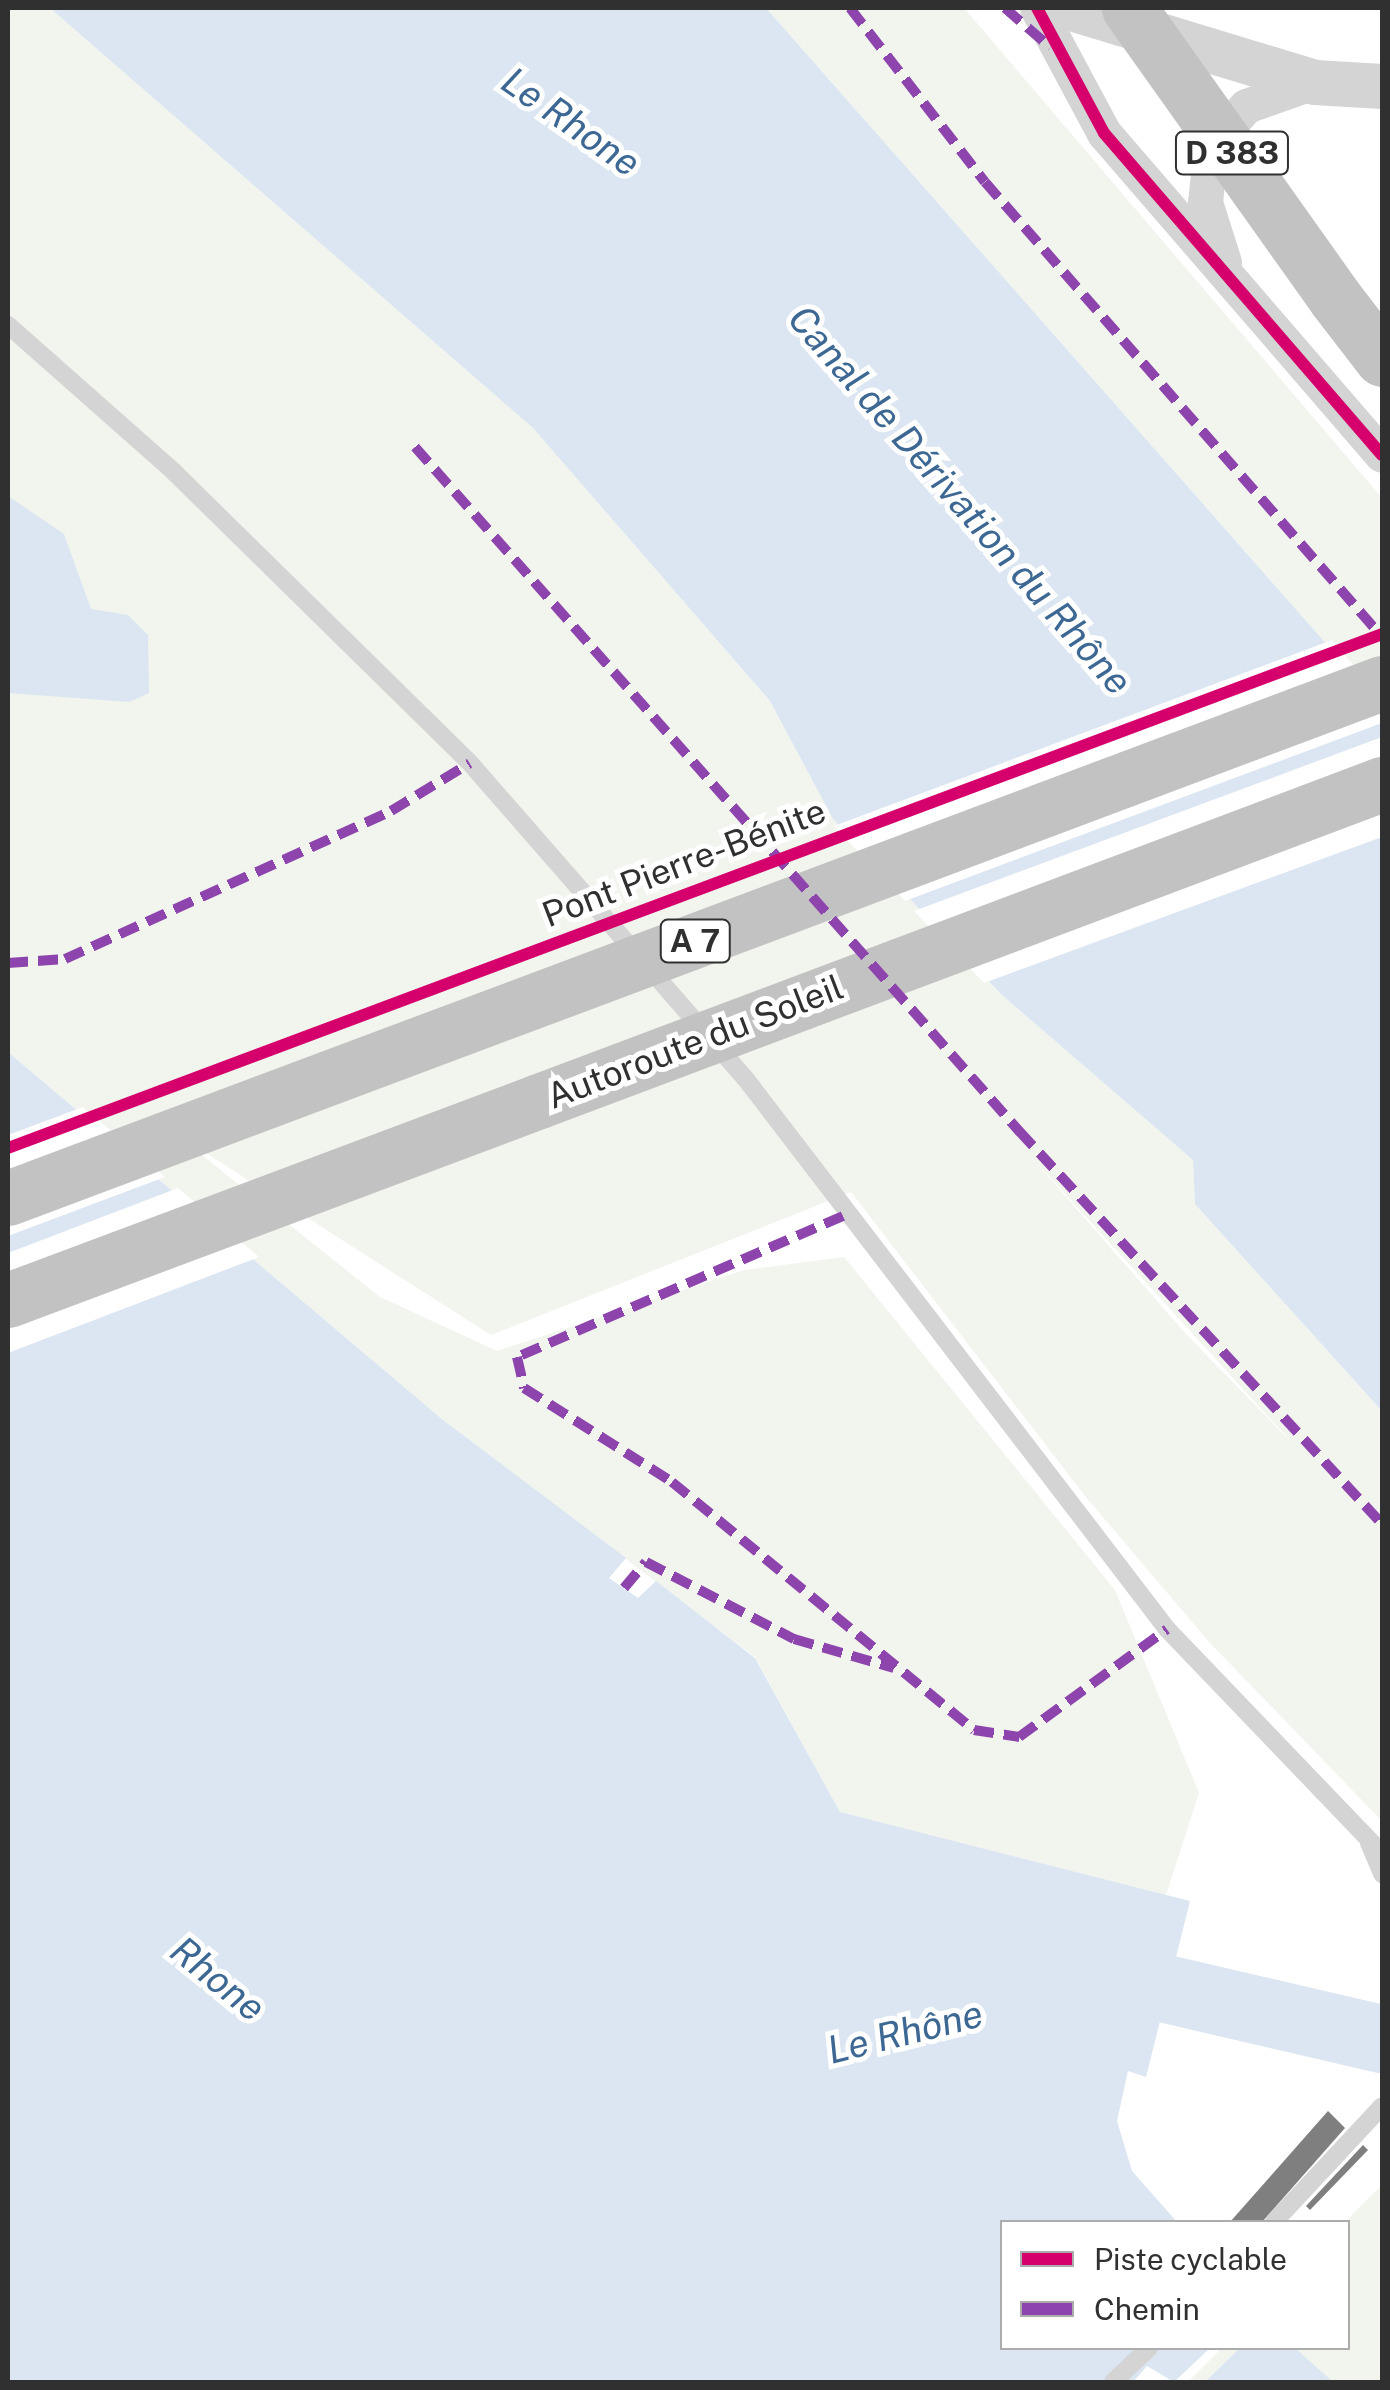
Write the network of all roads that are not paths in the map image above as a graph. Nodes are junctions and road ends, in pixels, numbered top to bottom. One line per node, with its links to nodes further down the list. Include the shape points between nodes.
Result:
1 (1037, 8): 6 (street, via 1093,118)
2 (1071, 8): 4 (street)
3 (1129, 8): 8 (highway, D 383, bridge)
4 (1314, 82): 5 (street); 6 (street, via 1246,106 1211,146 1208,221)
5 (1382, 86)
6 (1237, 285): 9 (street)
7 (8, 325): 14 (lane, via 188,485 470,763 745,1078 1167,1629)
8 (1382, 359)
9 (1382, 455)
10 (1382, 682): 12 (highway, A 7, bridge)
11 (1382, 784): 13 (highway, Autoroute du Soleil, bridge)
12 (8, 1198)
13 (8, 1300)
14 (1367, 1838): 15 (lane); 16 (lane)
15 (1382, 1853)
16 (1382, 1874)
17 (1382, 2106): 18 (lane, via 1360,2138)
18 (1276, 2220)
19 (1146, 2350): 20 (lane)
20 (1113, 2382)

